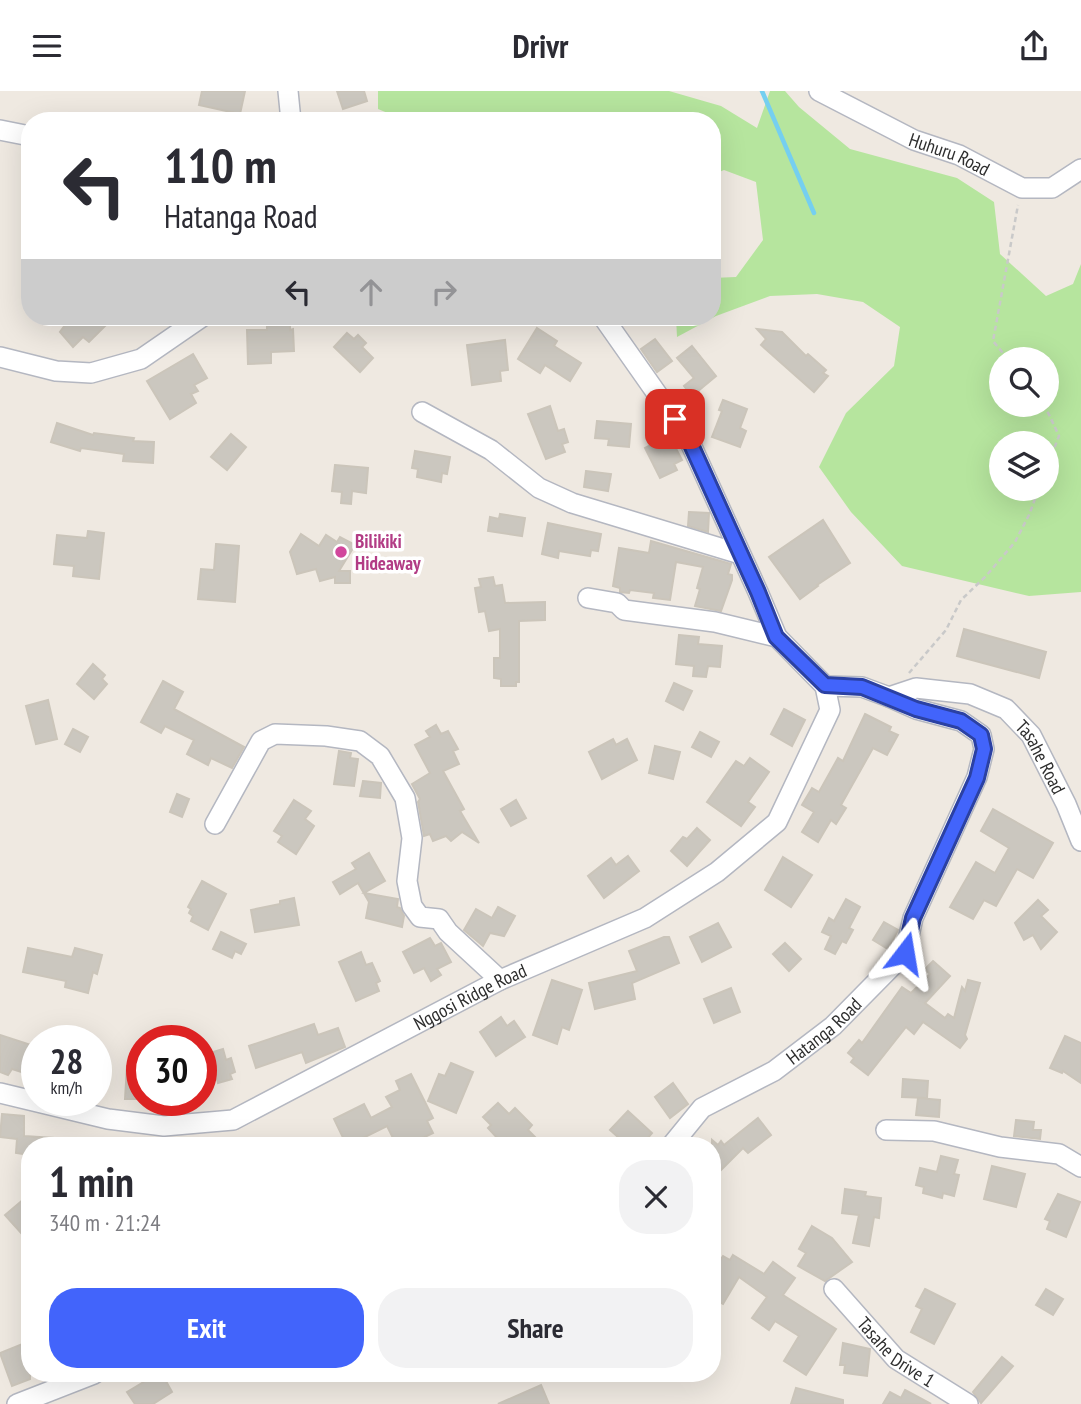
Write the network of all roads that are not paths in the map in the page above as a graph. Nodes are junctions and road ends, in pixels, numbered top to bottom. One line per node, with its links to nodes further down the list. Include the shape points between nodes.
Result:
1 (288, 91): 3 (street)
2 (819, 91): 6 (street, Huhuru Road, via 1022,188 1052,188)
3 (290, 112)
4 (0, 130): 5 (street)
5 (21, 134)
6 (1081, 169)
7 (189, 326): 9 (street, via 141,359 91,373 56,371)
8 (609, 326): 11 (street, via 688,438)
9 (0, 357)
10 (422, 412): 11 (street, via 491,450 539,488 572,503)
11 (740, 554): 13 (street)
12 (588, 598): 13 (street, via 617,603 624,610 715,622)
13 (776, 637): 14 (street)
14 (825, 685): 15 (street, via 862,687); 18 (street, Nggosi Ridge Road, via 830,710 777,822 718,872 645,918)
15 (889, 697): 17 (street, Tasahe Road, via 916,688 970,694 1006,709 1031,735); 21 (street, Hatanga Road, via 961,721 981,735 984,749 977,778 913,918 905,953 833,1026 774,1071 702,1108)
16 (215, 824): 18 (street, via 261,741 275,734 360,741 380,755 405,798 412,838 407,881 412,906 420,917 439,919)
17 (1081, 841)
18 (500, 980): 19 (street, Nggosi Ridge Road, via 233,1120 164,1126 108,1119)
19 (0, 1093)
20 (886, 1130): 22 (street, via 934,1131 1000,1147 1059,1154)
21 (678, 1137)
22 (1081, 1167)
23 (834, 1289): 26 (street, Tasahe Drive 1, via 896,1359)
24 (73, 1382): 25 (street)
25 (17, 1404)
26 (968, 1404)

